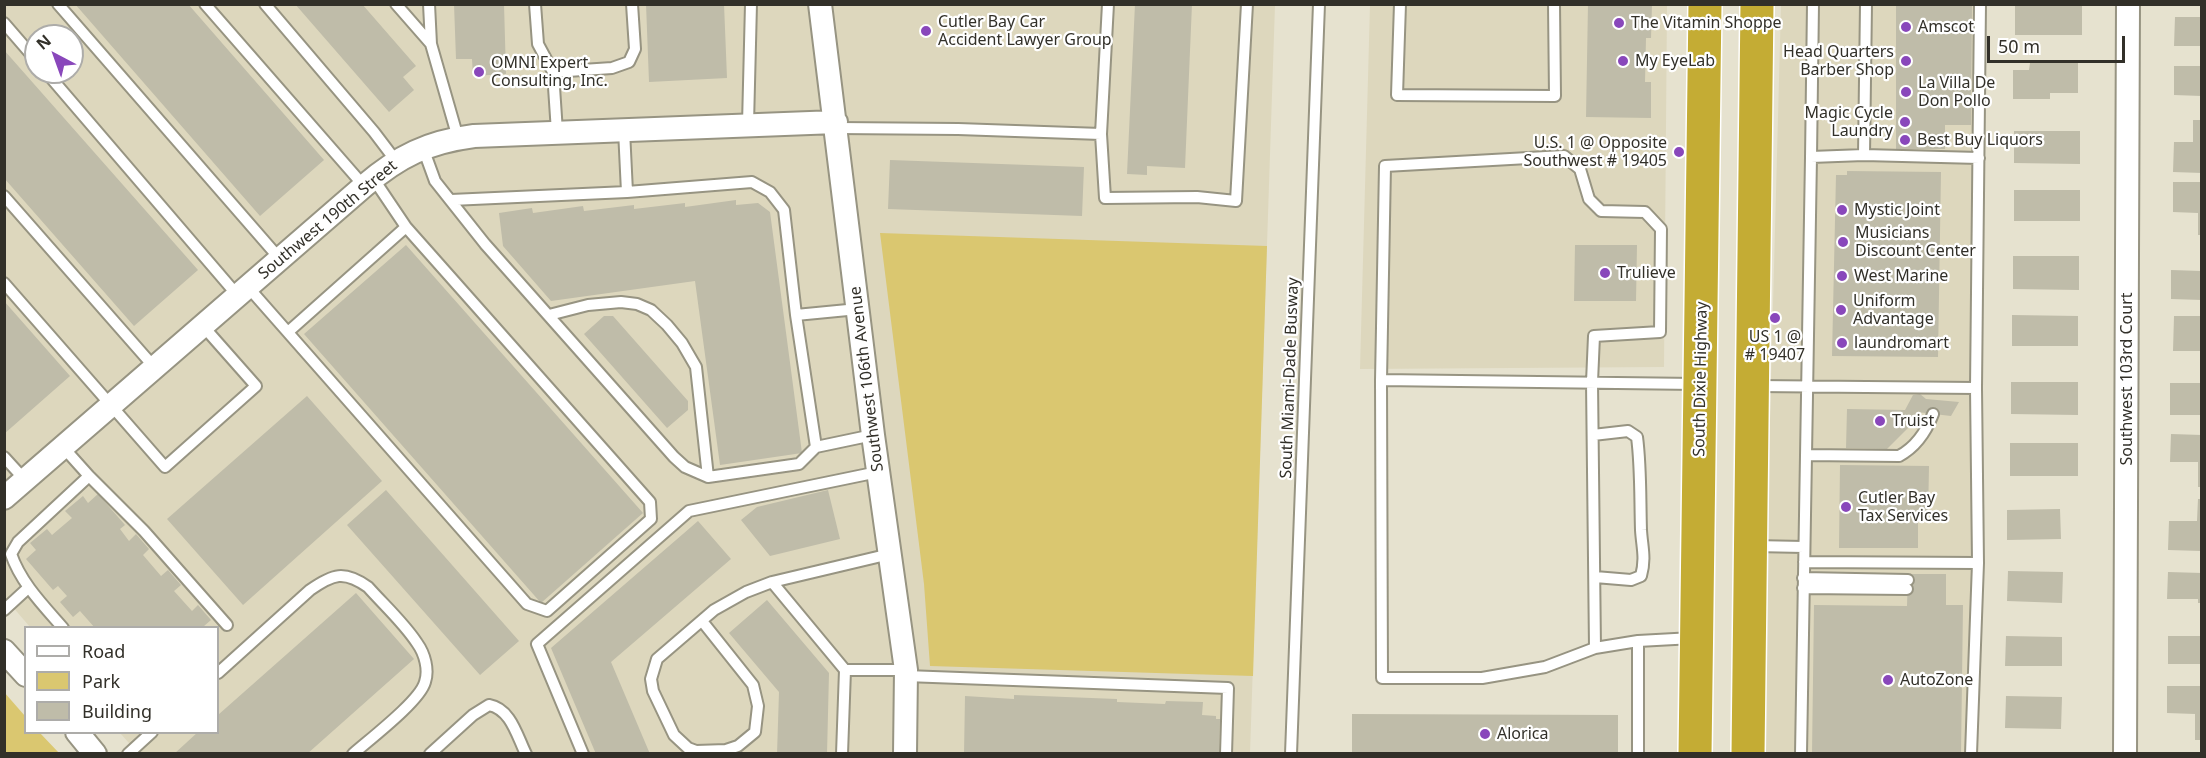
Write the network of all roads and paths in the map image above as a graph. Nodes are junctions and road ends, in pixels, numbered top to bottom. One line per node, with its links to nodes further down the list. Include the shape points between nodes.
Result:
1 (58, 4): 42 (lane)
2 (205, 4): 37 (lane)
3 (265, 4): 36 (lane)
4 (396, 4): 22 (lane)
5 (429, 4): 22 (lane)
6 (535, 4): 24 (lane, via 538,44)
7 (632, 4): 24 (lane, via 635,49 629,62 612,68)
8 (751, 4): 26 (lane)
9 (820, 4): 27 (street, Southwest 106th Avenue)
10 (1108, 4): 30 (lane)
11 (1247, 4): 30 (lane, via 1236,201 1197,197 1105,198)
12 (1319, 4): 105 (lane, South Miami-Dade Busway)
13 (1400, 4): 14 (lane, via 1397,95 1554,96)
14 (1554, 4)
15 (1705, 4): 53 (highway, South Dixie Highway)
16 (1757, 4): 54 (highway)
17 (1813, 4): 34 (lane)
18 (1866, 4): 33 (lane)
19 (1980, 4): 35 (lane)
20 (2128, 4): 111 (street, Southwest 103rd Court)
21 (4, 23): 23 (lane)
22 (431, 44): 31 (lane)
23 (24, 46)
24 (553, 72): 29 (lane)
25 (57, 84): 44 (lane)
26 (748, 124): 27 (street, Southwest 190th Street); 28 (street, Southwest 190th Street)
27 (836, 125): 30 (lane); 45 (street, Southwest 106th Avenue)
28 (624, 130): 29 (street, Southwest 190th Street); 38 (lane)
29 (557, 132): 31 (street, Southwest 190th Street)
30 (1101, 134)
31 (458, 138): 32 (street, Southwest 190th Street)
32 (423, 147): 36 (street, Southwest 190th Street); 40 (lane, via 435,181)
33 (1864, 155): 34 (lane); 35 (lane)
34 (1811, 157): 55 (lane)
35 (1979, 158): 57 (lane)
36 (396, 161): 37 (street, Southwest 190th Street)
37 (368, 182): 41 (lane); 42 (street, Southwest 190th Street)
38 (627, 192): 40 (lane); 47 (lane, via 752,182 761,185 783,210)
39 (4, 196): 50 (lane)
40 (451, 201): 46 (lane)
41 (406, 227): 49 (lane); 49 (lane, via 650,502 651,519 547,611 527,604)
42 (280, 258): 44 (street, Southwest 190th Street)
43 (4, 283): 59 (lane)
44 (243, 291): 48 (street, Southwest 190th Street); 49 (lane)
45 (858, 309): 47 (lane); 61 (street, Southwest 106th Avenue)
46 (549, 315): 69 (lane, via 674,457); 69 (lane, via 621,302 651,310 667,325 696,367)
47 (796, 315): 64 (lane)
48 (203, 326): 50 (street, Southwest 190th Street); 59 (lane, via 256,386 165,466)
49 (288, 332)
50 (155, 368): 59 (street, Southwest 190th Street)
51 (1381, 380): 52 (lane); 52 (lane, via 1385,166 1564,156 1580,169 1589,199 1601,211 1645,212 1661,229 1660,332 1594,336); 88 (lane, via 1382,678 1482,678 1545,667)
52 (1592, 382): 53 (lane); 62 (lane)
53 (1701, 384): 54 (highway); 86 (highway, South Dixie Highway)
54 (1753, 386): 55 (lane); 72 (highway)
55 (1808, 386): 56 (lane); 65 (lane)
56 (1940, 388): 57 (lane); 58 (lane)
57 (1976, 388): 76 (lane)
58 (1939, 400)
59 (111, 405): 63 (street, Southwest 190th Street)
60 (1933, 414): 65 (lane, via 1912,449 1899,456)
61 (873, 435): 64 (lane); 67 (street, Southwest 106th Avenue)
62 (1593, 435): 77 (lane); 77 (lane, via 1628,432 1637,436 1644,563 1641,576 1631,580)
63 (63, 447): 68 (lane); 70 (street, Southwest 190th Street)
64 (816, 447): 69 (lane, via 799,464)
65 (1806, 455): 73 (lane)
66 (4, 457): 70 (lane)
67 (878, 471): 74 (street, Southwest 106th Avenue); 101 (lane, via 689,511 537,644)
68 (89, 476): 81 (lane, via 10,554); 84 (lane)
69 (708, 477)
70 (25, 480): 71 (street, Southwest 190th Street)
71 (4, 498)
72 (1751, 546): 73 (lane); 108 (highway)
73 (1804, 547): 75 (lane)
74 (890, 554): 78 (lane); 93 (street, Southwest 106th Avenue)
75 (1804, 562): 76 (lane); 79 (lane)
76 (1978, 563): 110 (lane)
77 (1594, 576): 88 (lane)
78 (772, 582): 83 (lane, via 736,597); 90 (lane)
79 (1803, 583): 80 (lane); 109 (lane)
80 (1907, 585)
81 (28, 588): 82 (lane); 85 (lane)
82 (4, 610)
83 (702, 621): 83 (lane, via 747,676 758,697 755,732 726,750 688,748 674,735 653,691 651,679 657,659)
84 (227, 625)
85 (62, 626)
86 (1697, 637): 87 (lane); 107 (highway, South Dixie Highway)
87 (1638, 641): 88 (lane); 106 (lane)
88 (1595, 648)
89 (4, 651): 92 (street)
90 (845, 670): 93 (lane); 102 (lane)
91 (219, 672): 98 (lane, via 323,581 337,575 358,580 417,642 427,671 425,684 416,698)
92 (24, 673)
93 (906, 673): 103 (street, Southwest 106th Avenue); 104 (lane, via 1228,688)
94 (79, 734): 96 (street)
95 (150, 734): 97 (lane)
96 (95, 753)
97 (128, 753)
98 (353, 753)
99 (430, 753): 100 (lane, via 489,705 508,716)
100 (526, 753)
101 (583, 753)
102 (842, 753)
103 (905, 753)
104 (1226, 753)
105 (1291, 753)
106 (1638, 753)
107 (1695, 753)
108 (1748, 753)
109 (1801, 753)
110 (1971, 753)
111 (2125, 753)

